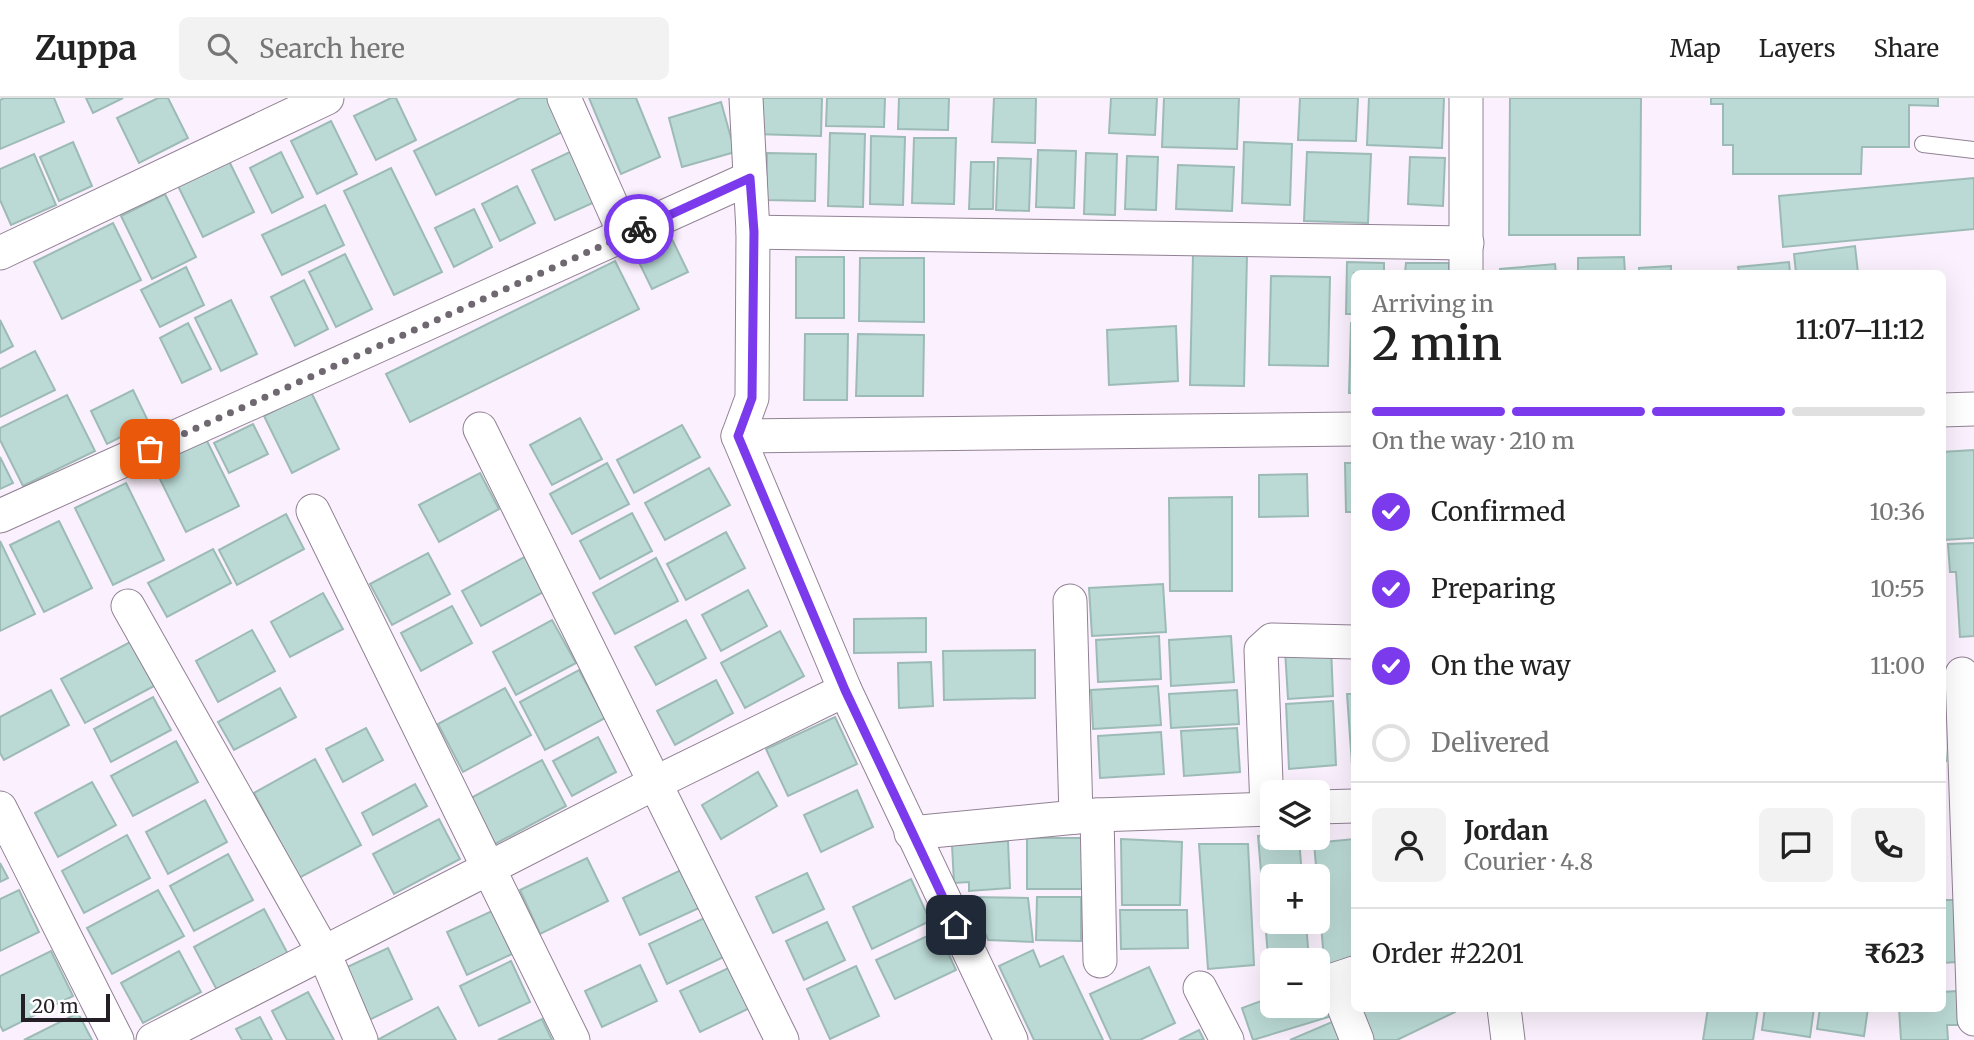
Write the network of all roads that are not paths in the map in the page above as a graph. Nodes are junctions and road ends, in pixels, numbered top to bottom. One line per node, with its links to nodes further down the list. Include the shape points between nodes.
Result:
1 (327, 98): 10 (street)
2 (564, 98): 9 (street)
3 (746, 98): 7 (street)
4 (1466, 98): 11 (street)
5 (1923, 144): 6 (lane)
6 (1974, 150)
7 (750, 178): 8 (street); 9 (street)
8 (754, 232): 11 (street); 16 (street, via 752,398)
9 (625, 235): 18 (street)
10 (0, 253)
11 (1466, 258)
12 (1974, 409): 13 (street)
13 (1946, 410)
14 (480, 429): 25 (street)
15 (1351, 429): 16 (street)
16 (738, 436): 23 (street)
17 (313, 511): 32 (street)
18 (0, 516)
19 (1070, 601): 30 (street)
20 (128, 606): 33 (street)
21 (1351, 642): 24 (street, via 1272,640 1261,650)
22 (1960, 674): 38 (street)
23 (845, 690): 25 (street); 31 (street)
24 (1268, 780)
25 (655, 783): 32 (street); 43 (street)
26 (1351, 806): 27 (street)
27 (1330, 807)
28 (0, 808): 39 (street)
29 (1260, 809): 30 (street)
30 (1087, 816): 31 (street); 34 (street)
31 (911, 833): 44 (street)
32 (487, 869): 33 (street); 42 (street)
33 (324, 953): 40 (street); 41 (street)
34 (1100, 961)
35 (1351, 973): 46 (street, via 1333,981)
36 (1200, 988): 45 (street)
37 (1504, 1012): 47 (street)
38 (1974, 1019)
39 (117, 1040)
40 (153, 1040)
41 (361, 1040)
42 (573, 1040)
43 (782, 1040)
44 (1011, 1040)
45 (1227, 1040)
46 (1357, 1040)
47 (1508, 1040)

